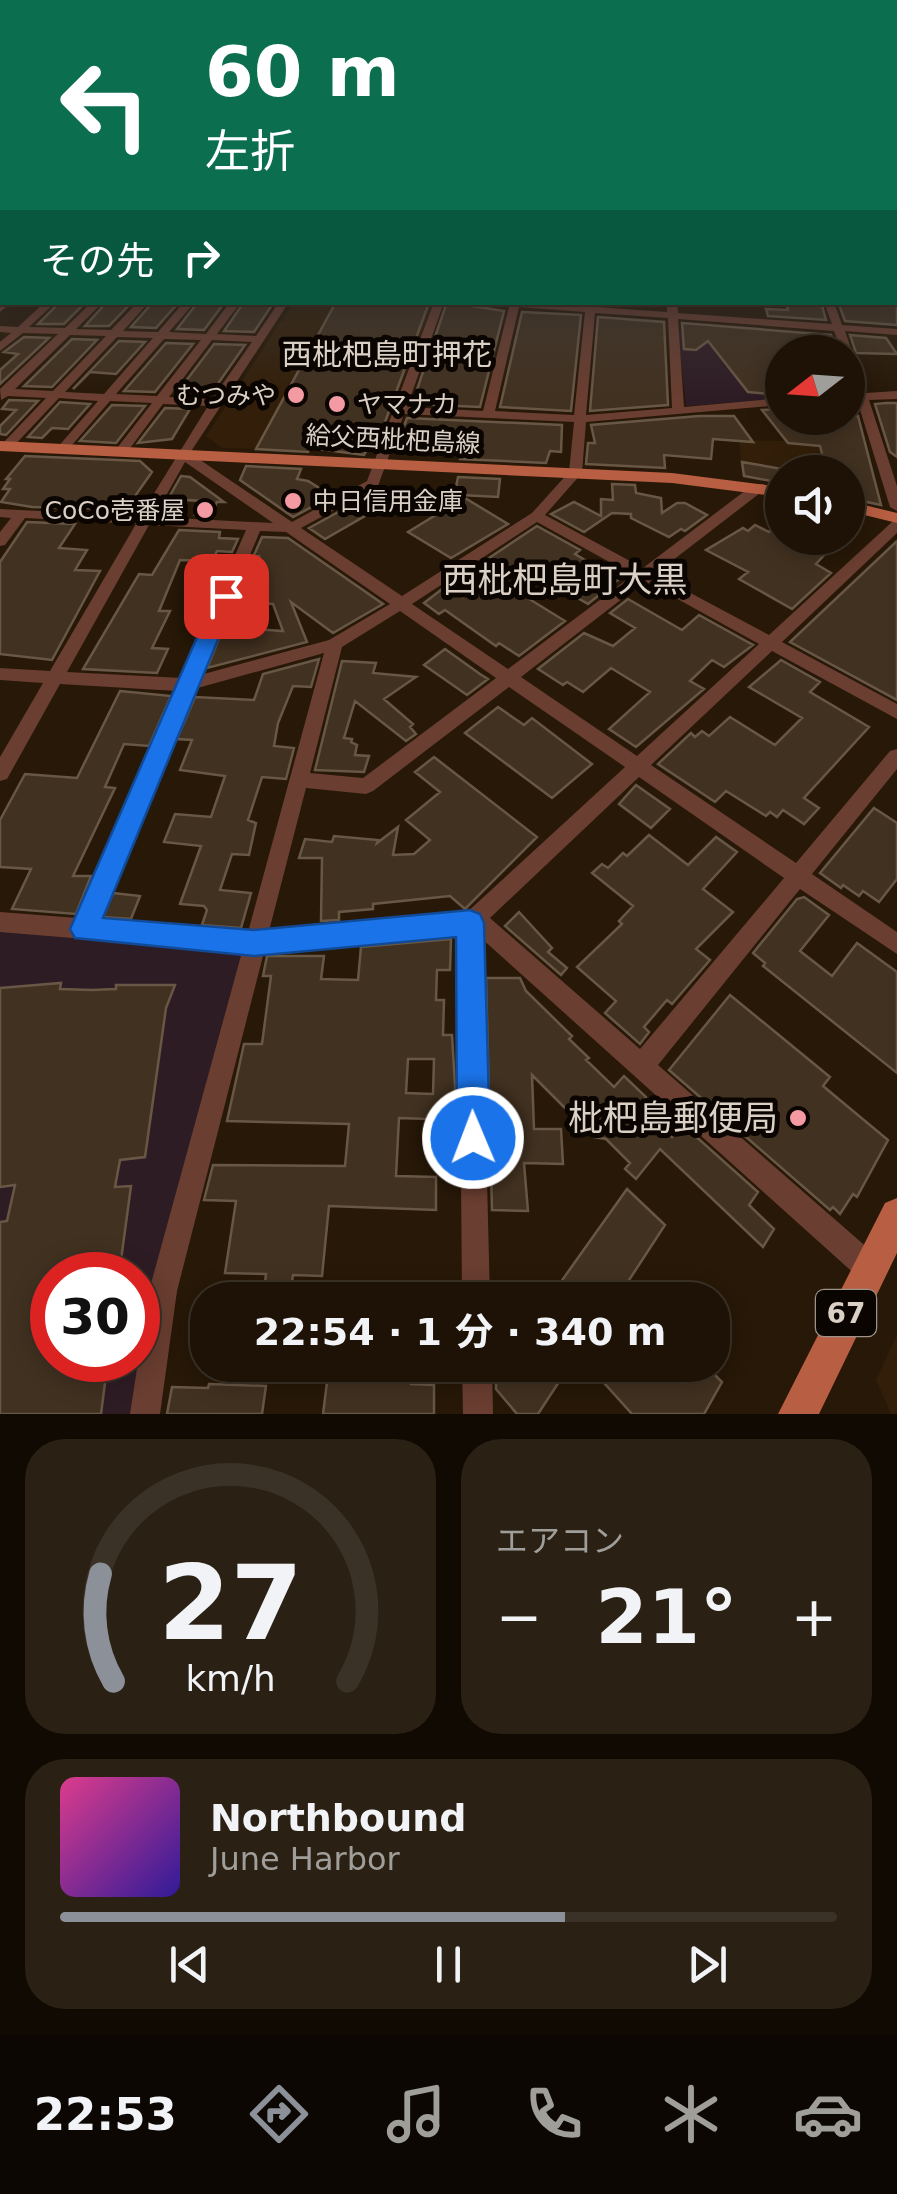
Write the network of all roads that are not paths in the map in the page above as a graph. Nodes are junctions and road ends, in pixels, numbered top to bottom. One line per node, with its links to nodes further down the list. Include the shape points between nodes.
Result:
1 (48, 305): 15 (street)
2 (95, 305): 16 (street)
3 (141, 305): 18 (street)
4 (187, 305): 19 (street)
5 (234, 305): 21 (street)
6 (282, 305): 22 (street)
7 (438, 305): 32 (street)
8 (515, 305): 34 (street)
9 (552, 305): 11 (street)
10 (829, 305): 13 (street)
11 (590, 306): 12 (street); 35 (street)
12 (673, 309): 13 (street); 33 (street)
13 (838, 327): 17 (street); 20 (street)
14 (0, 328): 15 (street)
15 (21, 330): 16 (street); 23 (street)
16 (68, 331): 18 (street); 24 (street)
17 (897, 332)
18 (115, 333): 19 (street); 25 (street)
19 (162, 335): 21 (street); 27 (street)
20 (841, 335)
21 (209, 337): 22 (street); 29 (street)
22 (259, 339): 30 (street)
23 (0, 348)
24 (2, 394): 25 (street)
25 (56, 395): 27 (street); 37 (street)
26 (897, 395): 28 (street)
27 (107, 397): 29 (street); 38 (street)
28 (865, 397)
29 (160, 400): 30 (street); 39 (street)
30 (216, 402): 40 (street)
31 (765, 403): 33 (street)
32 (399, 410): 34 (street); 41 (street)
33 (678, 410): 35 (street)
34 (488, 414): 35 (street)
35 (580, 418): 42 (street)
36 (865, 423): 45 (street)
37 (4, 446): 38 (main road, 給父西枇杷島線)
38 (62, 449): 39 (main road, 給父西枇杷島線)
39 (120, 452): 40 (main road, 給父西枇杷島線)
40 (184, 455): 41 (main road, 給父西枇杷島線); 50 (street); 53 (street)
41 (378, 464): 42 (main road, 給父西枇杷島線); 53 (street, via 370,486)
42 (575, 473): 43 (main road, 給父西枇杷島線); 49 (street)
43 (759, 488): 44 (main road, 給父西枇杷島線); 55 (street)
44 (765, 489)
45 (897, 507)
46 (865, 512): 51 (main road)
47 (0, 513): 48 (street)
48 (21, 514): 50 (street); 54 (street)
49 (537, 516): 55 (street); 56 (street)
50 (146, 520): 52 (street); 60 (street)
51 (897, 522): 57 (street)
52 (255, 526): 53 (street); 62 (street)
53 (292, 528): 56 (street)
54 (0, 542)
55 (644, 574): 57 (street); 61 (street)
56 (401, 604): 58 (street); 61 (street)
57 (772, 643): 63 (street); 65 (street)
58 (335, 644): 62 (street); 67 (street)
59 (0, 674): 60 (street)
60 (56, 677): 62 (street); 66 (street)
61 (508, 677): 65 (street); 67 (street, via 366,786)
62 (188, 684): 71 (street)
63 (897, 712)
64 (897, 756): 68 (street)
65 (639, 766): 68 (street); 69 (street)
66 (0, 774)
67 (298, 780): 72 (street)
68 (797, 876): 73 (street); 74 (street)
69 (472, 921): 72 (street); 74 (street); 77 (street)
70 (0, 922): 71 (street)
71 (84, 929): 72 (street)
72 (254, 943): 79 (street, via 163,1290)
73 (897, 944)
74 (641, 1066): 76 (street)
75 (897, 1214): 76 (main road, 67)
76 (868, 1267): 81 (main road, 67)
77 (476, 1282)
78 (477, 1382): 80 (street)
79 (145, 1414)
80 (478, 1414)
81 (798, 1414)

